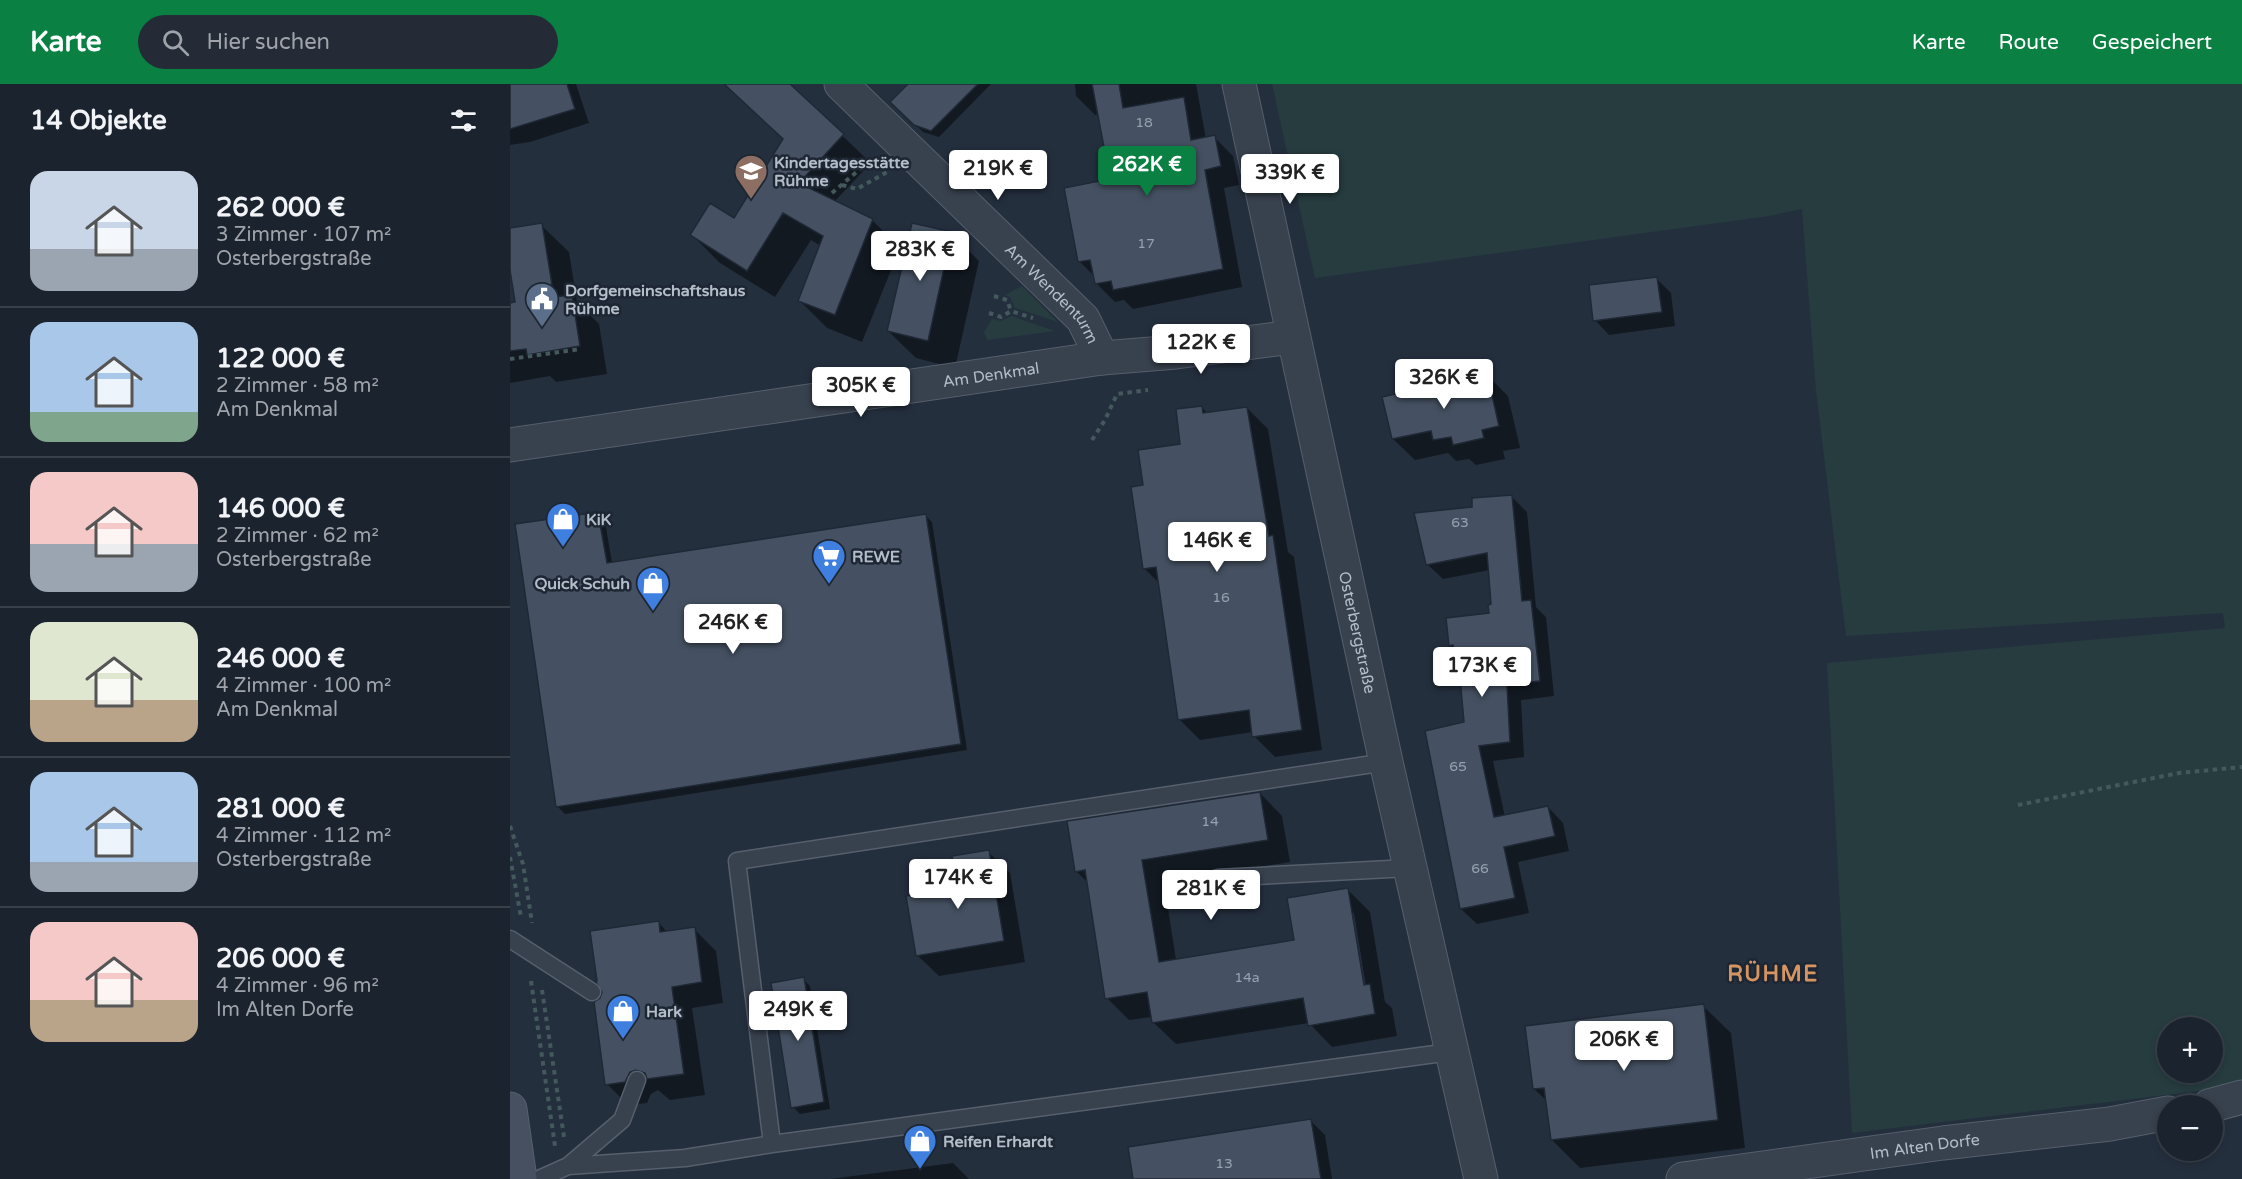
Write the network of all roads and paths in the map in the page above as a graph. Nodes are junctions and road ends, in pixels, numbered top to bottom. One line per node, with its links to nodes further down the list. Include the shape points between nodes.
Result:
1 (841, 84): 11 (street, Am Wendenturm, via 1083,319)
2 (1239, 84): 9 (street, Osterbergstraße)
3 (893, 169): 5 (path, via 857,189)
4 (856, 172): 5 (path)
5 (842, 184): 6 (path)
6 (832, 193)
7 (994, 296): 8 (path, via 1007,300 1011,311 1001,317)
8 (989, 313)
9 (1293, 337): 11 (street, Am Denkmal); 16 (street, Osterbergstraße)
10 (581, 349): 12 (path)
11 (1102, 358): 15 (street, Am Denkmal)
12 (510, 359)
13 (1117, 394): 14 (path)
14 (1092, 440)
15 (510, 445)
16 (1386, 762): 21 (street, Osterbergstraße); 32 (lane, via 737,861)
17 (2242, 767): 18 (path, via 2179,773)
18 (2018, 805)
19 (510, 826): 24 (path, via 523,864)
20 (510, 857): 24 (path)
21 (1409, 868): 22 (lane, via 1218,878 1208,882); 26 (street, Osterbergstraße)
22 (1195, 897)
23 (510, 939): 24 (lane)
24 (532, 952): 25 (lane); 33 (path); 33 (path)
25 (592, 992)
26 (1450, 1052): 32 (lane); 36 (street, Osterbergstraße)
27 (637, 1080): 33 (lane, via 622,1120)
28 (2242, 1096): 29 (street)
29 (2223, 1102)
30 (510, 1109): 34 (main road)
31 (2157, 1115): 37 (street, Im Alten Dorfe)
32 (772, 1144): 33 (lane, via 685,1158)
33 (564, 1168): 35 (lane)
34 (520, 1179)
35 (539, 1179)
36 (1481, 1179)
37 (1683, 1179)

